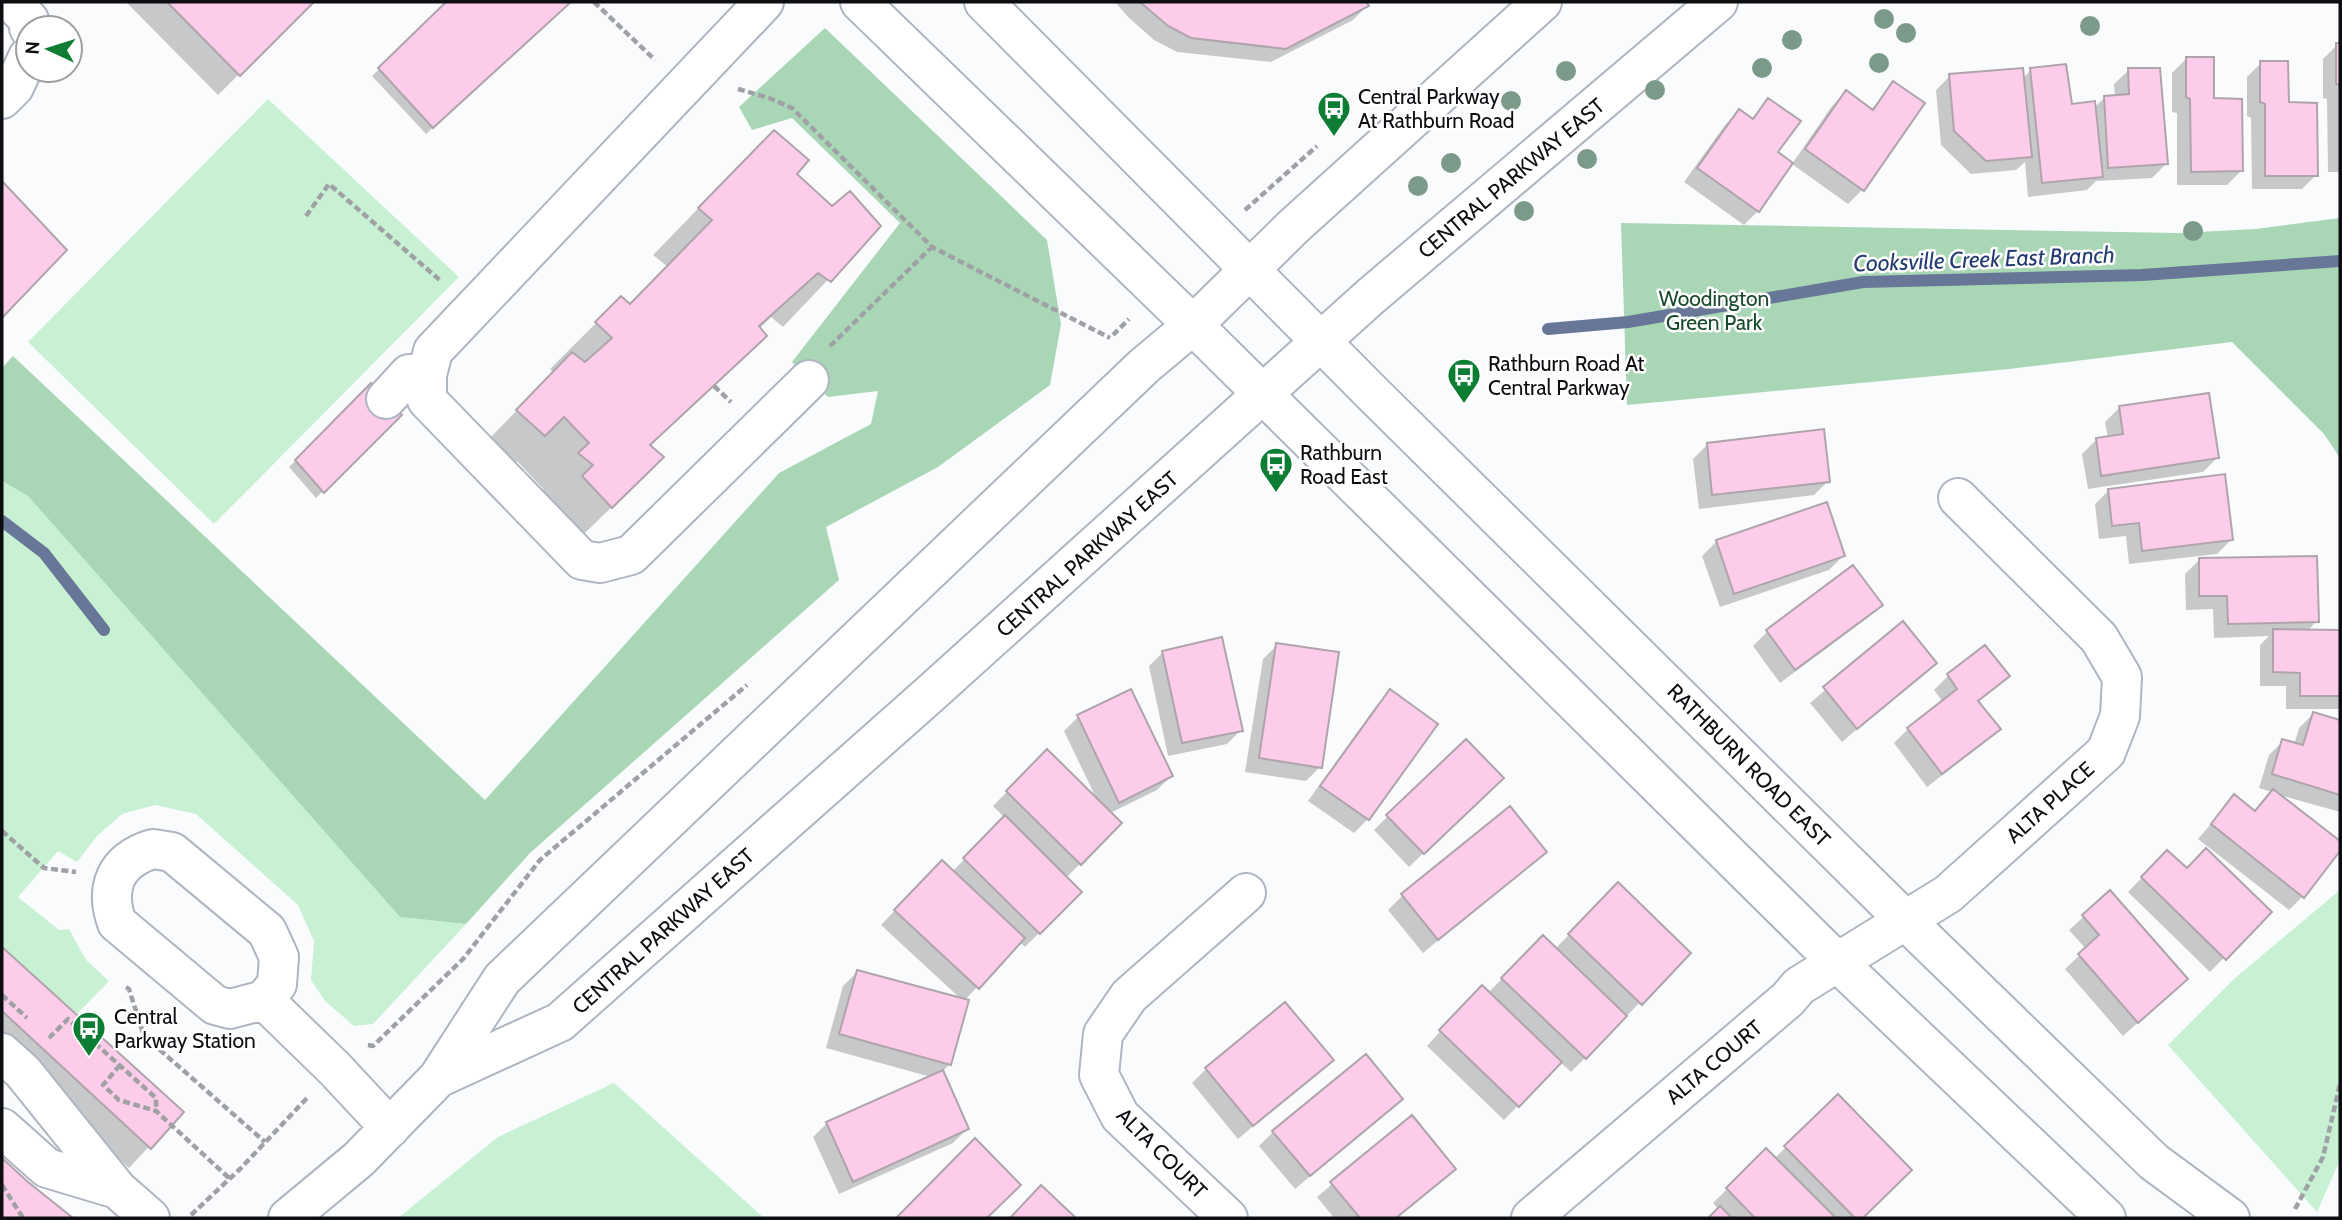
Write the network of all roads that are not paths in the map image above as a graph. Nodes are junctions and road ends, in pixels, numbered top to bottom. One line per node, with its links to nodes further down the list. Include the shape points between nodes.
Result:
1 (860, 2): 9 (street)
2 (984, 2): 8 (street, RATHBURN ROAD EAST)
3 (1542, 2): 8 (street, CENTRAL PARKWAY EAST)
4 (1718, 2): 10 (street, CENTRAL PARKWAY EAST)
5 (745, 8): 11 (street, via 683,88 433,351)
6 (15, 84): 7 (street)
7 (2, 99)
8 (1250, 269): 9 (street, CENTRAL PARKWAY EAST); 10 (street, RATHBURN ROAD EAST)
9 (1193, 325): 13 (street); 21 (street, CENTRAL PARKWAY EAST, via 1144,366 502,979)
10 (1321, 342): 13 (street, CENTRAL PARKWAY EAST); 17 (street, RATHBURN ROAD EAST)
11 (427, 375): 12 (street, via 428,400 582,559 600,563 631,555); 14 (street, via 409,374)
12 (809, 380)
13 (1262, 393): 18 (street); 21 (street, CENTRAL PARKWAY EAST, via 560,1022)
14 (386, 399)
15 (1958, 498): 17 (street, ALTA PLACE, via 2099,638 2122,677 2120,716 2106,752 1948,894)
16 (1246, 892): 27 (street, ALTA COURT, via 1129,996 1103,1034 1099,1076 1120,1116)
17 (1905, 920): 18 (street, ALTA COURT); 30 (street, RATHBURN ROAD EAST, via 2154,1162)
18 (1837, 962): 28 (street, ALTA COURT, via 1799,986); 29 (street)
19 (264, 1000): 19 (street, via 277,984 279,957 267,931 173,852 153,849 134,855 115,878 110,895 117,923 215,1005 230,1009); 23 (street)
20 (2, 1052): 24 (street)
21 (438, 1078): 23 (street, CENTRAL PARKWAY EAST)
22 (2, 1128): 24 (street, via 47,1168)
23 (390, 1128): 26 (street, CENTRAL PARKWAY EAST)
24 (117, 1189): 25 (street)
25 (150, 1218)
26 (288, 1218)
27 (1228, 1218)
28 (1531, 1218)
29 (2106, 1218)
30 (2230, 1218)

